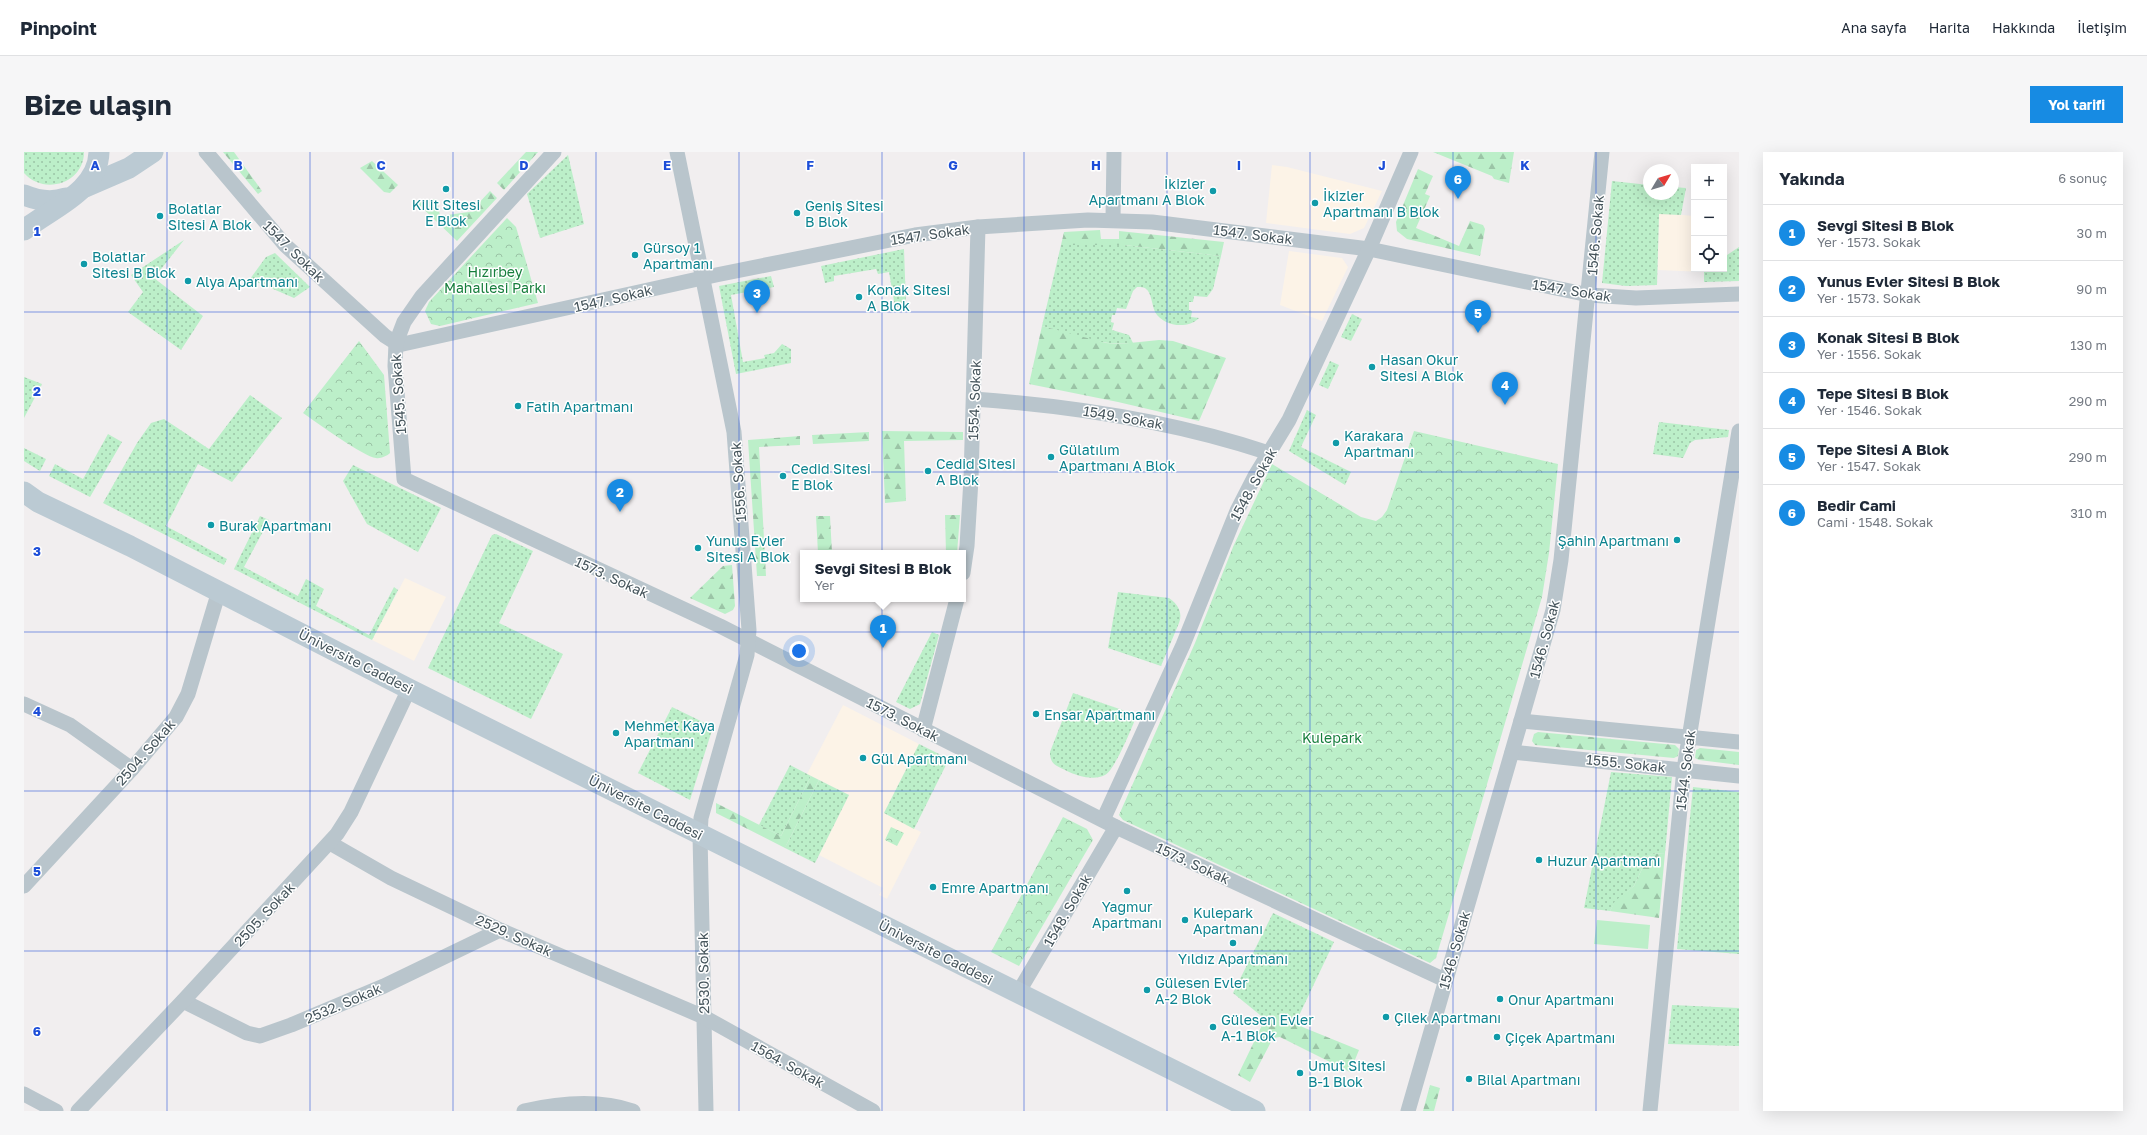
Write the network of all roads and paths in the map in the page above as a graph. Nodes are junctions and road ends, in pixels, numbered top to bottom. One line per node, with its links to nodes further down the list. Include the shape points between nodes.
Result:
1 (100, 152): 9 (main road, via 94,174)
2 (153, 152): 9 (main road, via 128,168)
3 (206, 152): 18 (street, 1547. Sokak, via 286,245 385,336)
4 (554, 152): 18 (street, 1545. Sokak, via 415,304 401,327)
5 (677, 152): 15 (street, 1556. Sokak)
6 (1114, 152): 11 (street)
7 (1411, 152): 14 (street, 1548. Sokak)
8 (1602, 152): 17 (street, 1546. Sokak)
9 (79, 192): 10 (main road, via 58,201 41,201); 13 (main road)
10 (24, 195)
11 (1113, 219): 12 (street, 1547. Sokak); 14 (street, 1547. Sokak)
12 (978, 228): 15 (street, 1547. Sokak, via 915,235); 19 (street, 1554. Sokak)
13 (24, 230)
14 (1369, 249): 17 (street, 1547. Sokak); 21 (street, 1548. Sokak, via 1289,420)
15 (704, 278): 18 (street, 1547. Sokak, via 416,342); 27 (street, 1556. Sokak, via 734,432)
16 (1739, 294): 17 (street, 1547. Sokak, via 1636,298)
17 (1589, 295): 30 (street, 1546. Sokak, via 1558,587)
18 (396, 343): 22 (street, 1545. Sokak, via 395,366)
19 (974, 400): 21 (street, 1549. Sokak, via 1108,413 1201,434); 24 (street, 1554. Sokak)
20 (1739, 432): 32 (street, 1544. Sokak)
21 (1269, 453): 38 (street, 1548. Sokak, via 1228,530)
22 (404, 479): 27 (street, 1573. Sokak)
23 (29, 498): 25 (main road, Üniversite Caddesi)
24 (966, 550)
25 (219, 591): 28 (main road, Üniversite Caddesi); 35 (street, 2504. Sokak, via 192,682 182,706 166,730)
26 (956, 602): 31 (street)
27 (749, 641): 31 (street, 1573. Sokak); 39 (street, 1556. Sokak, via 705,800)
28 (409, 689): 39 (main road, Üniversite Caddesi); 40 (street, 2505. Sokak, via 351,812)
29 (24, 704): 35 (street, via 70,725)
30 (1521, 720): 32 (street); 34 (street, 1546. Sokak)
31 (923, 730): 38 (street, 1573. Sokak)
32 (1688, 736): 33 (street); 36 (street, 1544. Sokak)
33 (1739, 742)
34 (1512, 752): 36 (street, 1555. Sokak); 43 (street, 1546. Sokak)
35 (132, 769): 41 (street, 2504. Sokak)
36 (1684, 769): 37 (street, 1555. Sokak); 56 (street, 1544. Sokak)
37 (1739, 776)
38 (1109, 823): 43 (street, 1573. Sokak); 44 (street, 1548. Sokak)
39 (700, 834): 44 (main road, Üniversite Caddesi); 46 (street, 2530. Sokak)
40 (330, 843): 42 (street, 2529. Sokak, via 391,878); 45 (street, 2505. Sokak)
41 (24, 886)
42 (500, 930): 45 (street, 2532. Sokak, via 384,986 260,1036 247,1033); 46 (street, 2529. Sokak)
43 (1445, 980): 55 (street, 1546. Sokak)
44 (1018, 993): 54 (main road, Üniversite Caddesi)
45 (183, 1001): 49 (street, 2505. Sokak)
46 (704, 1017): 52 (street, 2530. Sokak); 53 (street, 1564. Sokak)
47 (24, 1094): 48 (street)
48 (56, 1111)
49 (78, 1111)
50 (524, 1111): 51 (street, via 569,1104 594,1104)
51 (633, 1111)
52 (706, 1111)
53 (873, 1111)
54 (1255, 1111)
55 (1408, 1111)
56 (1650, 1111)

